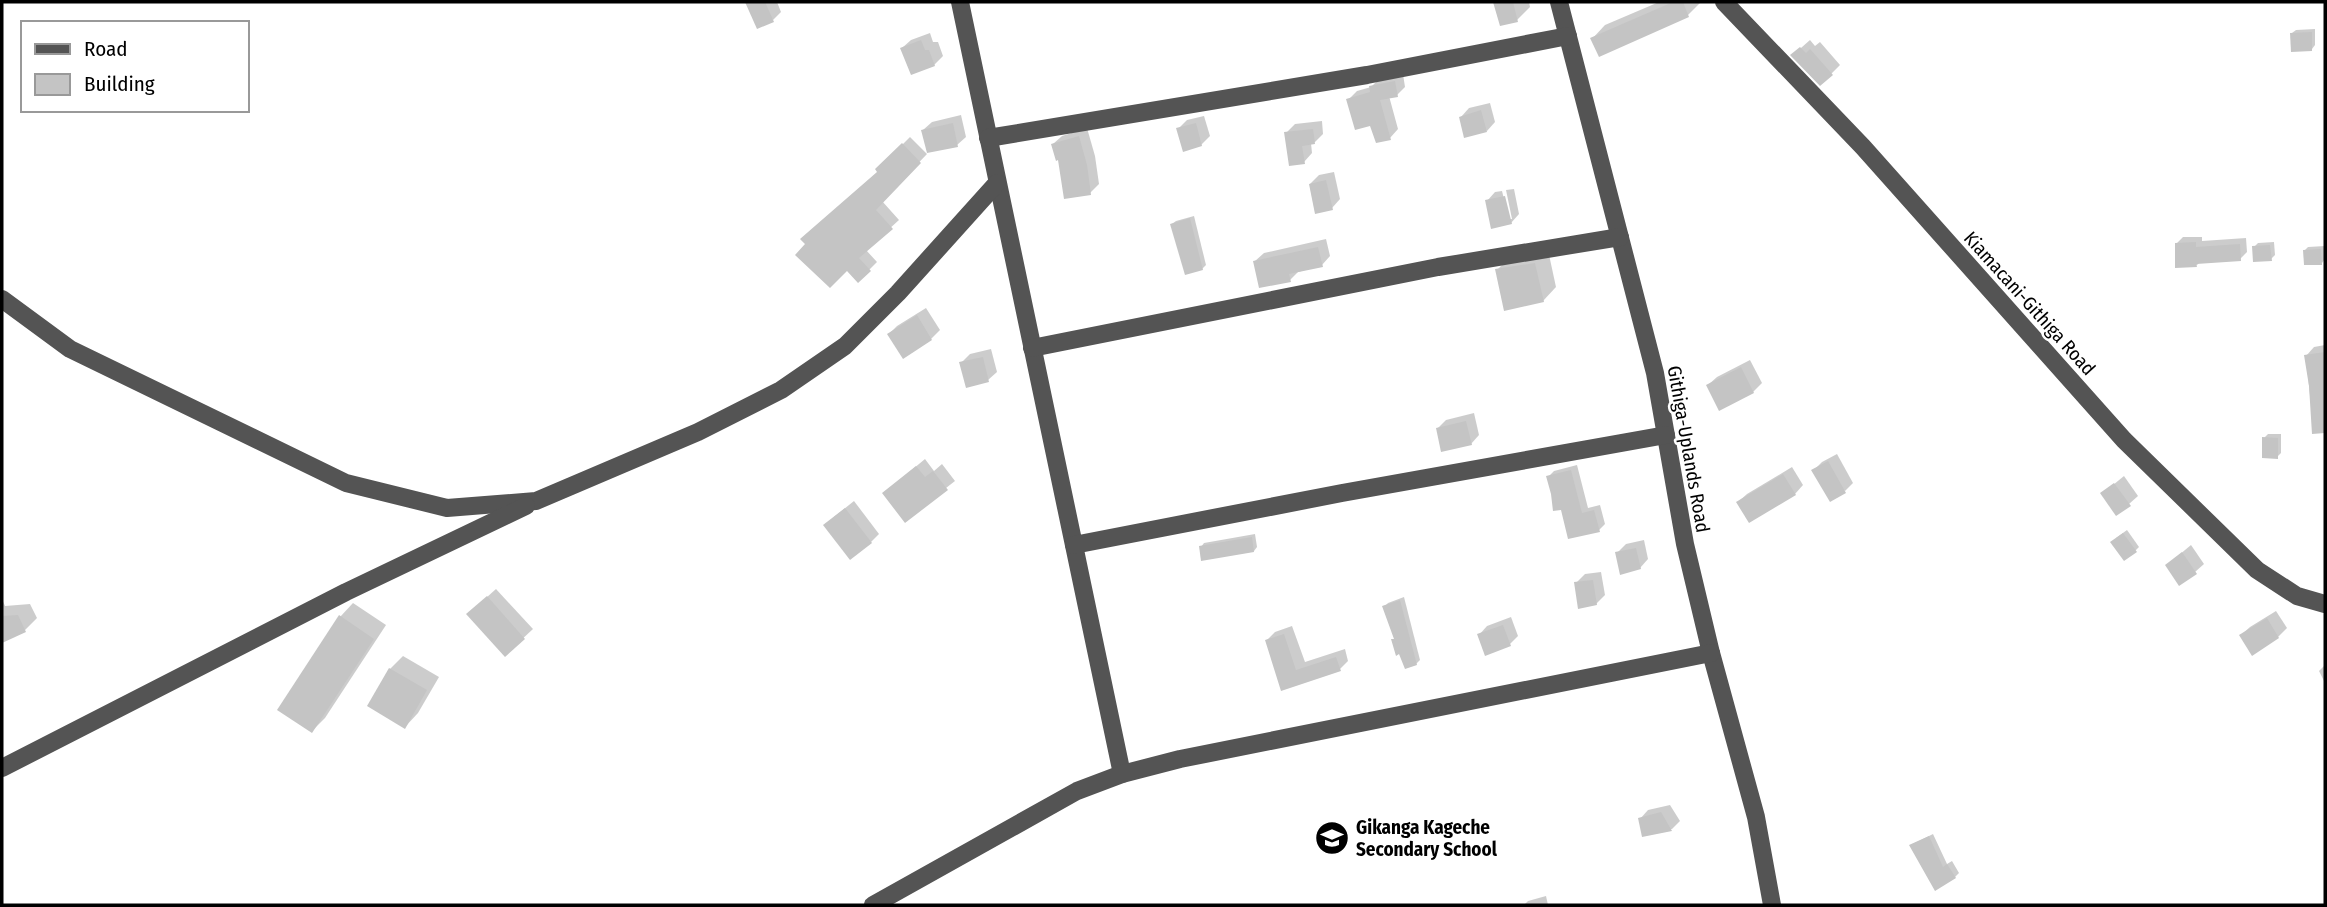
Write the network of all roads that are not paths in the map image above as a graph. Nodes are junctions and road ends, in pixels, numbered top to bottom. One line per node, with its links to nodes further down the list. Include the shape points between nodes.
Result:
1 (960, 2): 5 (street)
2 (1559, 2): 4 (street, Githiga-Uplands Road)
3 (1724, 2): 13 (street, Kiamacani-Githiga Road, via 1863,147 2124,440 2258,570 2297,596)
4 (1568, 36): 5 (street, via 1367,75); 7 (street, Githiga-Uplands Road)
5 (988, 138): 6 (street)
6 (997, 183): 9 (street); 11 (street, via 845,346 781,390 698,432)
7 (1620, 237): 9 (street, via 1438,267); 10 (street, Githiga-Uplands Road)
8 (2, 299): 11 (street, via 70,349 346,483 447,508)
9 (1032, 348): 12 (street)
10 (1666, 435): 12 (street); 14 (street, Githiga-Uplands Road)
11 (536, 501): 15 (street, via 346,592)
12 (1074, 545): 16 (street)
13 (2325, 604)
14 (1711, 653): 16 (street); 18 (street, Githiga-Uplands Road, via 1756,817)
15 (2, 768)
16 (1122, 774): 17 (street, via 1077,791)
17 (873, 905)
18 (1772, 905)

